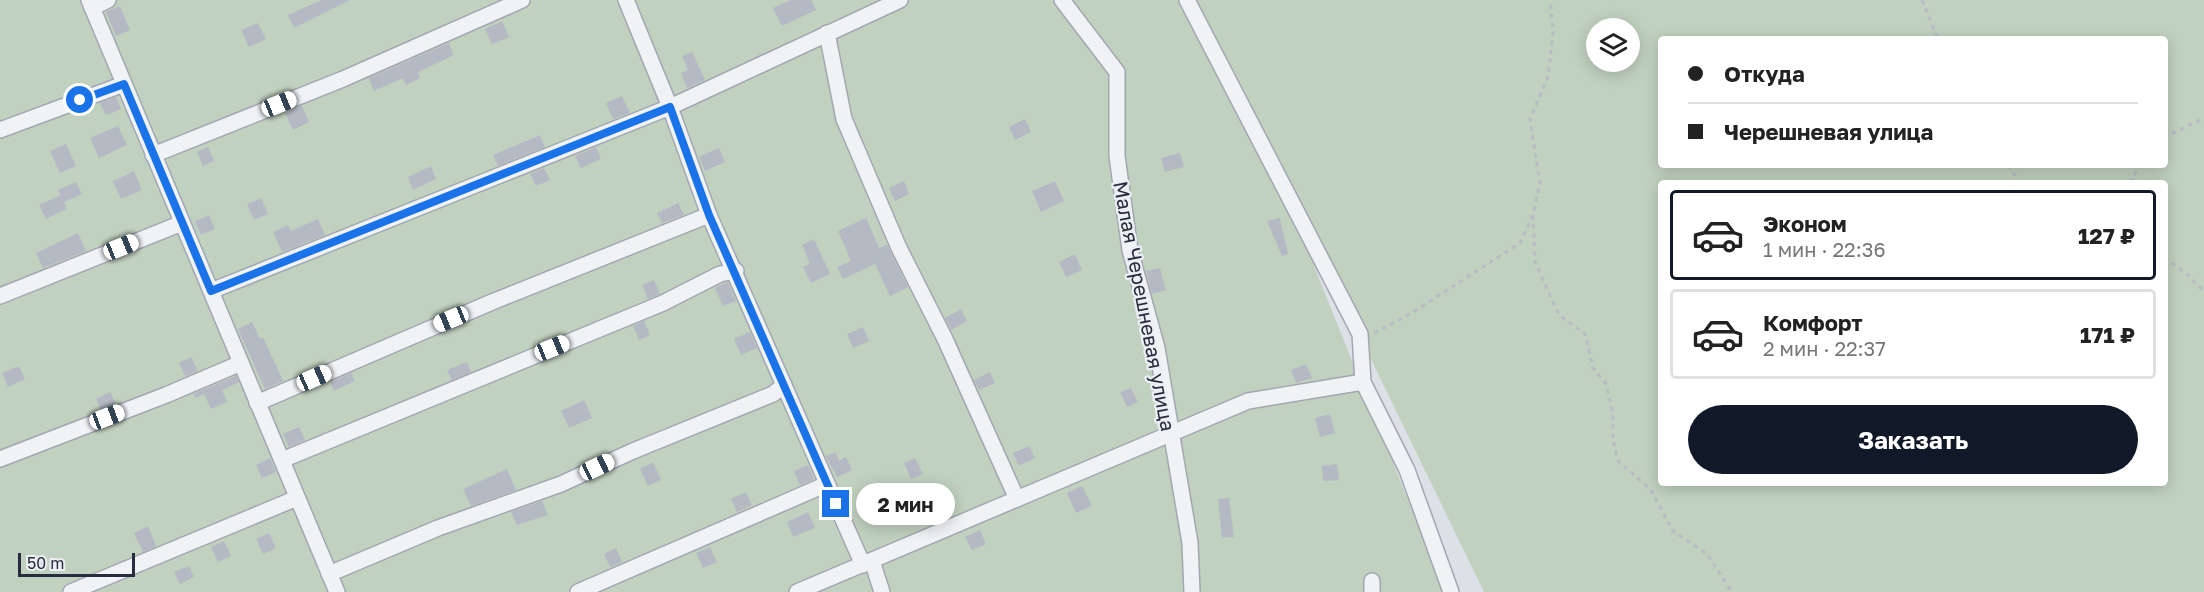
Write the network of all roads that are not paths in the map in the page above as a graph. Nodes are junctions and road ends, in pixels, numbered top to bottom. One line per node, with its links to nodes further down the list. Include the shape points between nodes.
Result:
1 (108, 0): 7 (lane)
2 (522, 0): 12 (lane, via 343,79)
3 (626, 0): 10 (lane)
4 (900, 0): 8 (lane)
5 (1062, 0): 22 (lane, Малая Черешневая улица, via 1117,72 1117,156 1130,250 1157,348)
6 (1187, 0): 19 (lane, via 1360,334)
7 (90, 4): 9 (lane)
8 (826, 33): 10 (lane); 27 (lane, via 844,119 899,248 945,339)
9 (124, 84): 11 (lane); 12 (lane)
10 (670, 107): 13 (lane); 16 (lane)
11 (0, 130)
12 (153, 155): 14 (lane)
13 (709, 215): 15 (lane); 21 (lane, via 492,302)
14 (182, 223): 16 (lane); 17 (lane)
15 (736, 271): 20 (lane); 24 (lane, via 720,274 663,303)
16 (211, 291): 18 (lane)
17 (0, 296)
18 (241, 363): 21 (lane); 23 (lane)
19 (1363, 382): 22 (lane, via 1248,400); 36 (lane, via 1407,470)
20 (784, 386): 25 (lane); 29 (lane, via 561,484 438,528)
21 (257, 403): 24 (lane)
22 (1170, 434): 27 (lane); 35 (lane, Малая Черешневая улица, via 1190,543)
23 (0, 459)
24 (282, 460): 26 (lane)
25 (827, 484): 28 (lane); 32 (lane)
26 (297, 498): 29 (lane); 30 (lane)
27 (1017, 500): 28 (lane)
28 (868, 563): 33 (lane); 34 (lane)
29 (329, 574): 31 (lane)
30 (71, 592)
31 (337, 592)
32 (578, 592)
33 (797, 592)
34 (882, 592)
35 (1192, 592)
36 (1451, 592)

